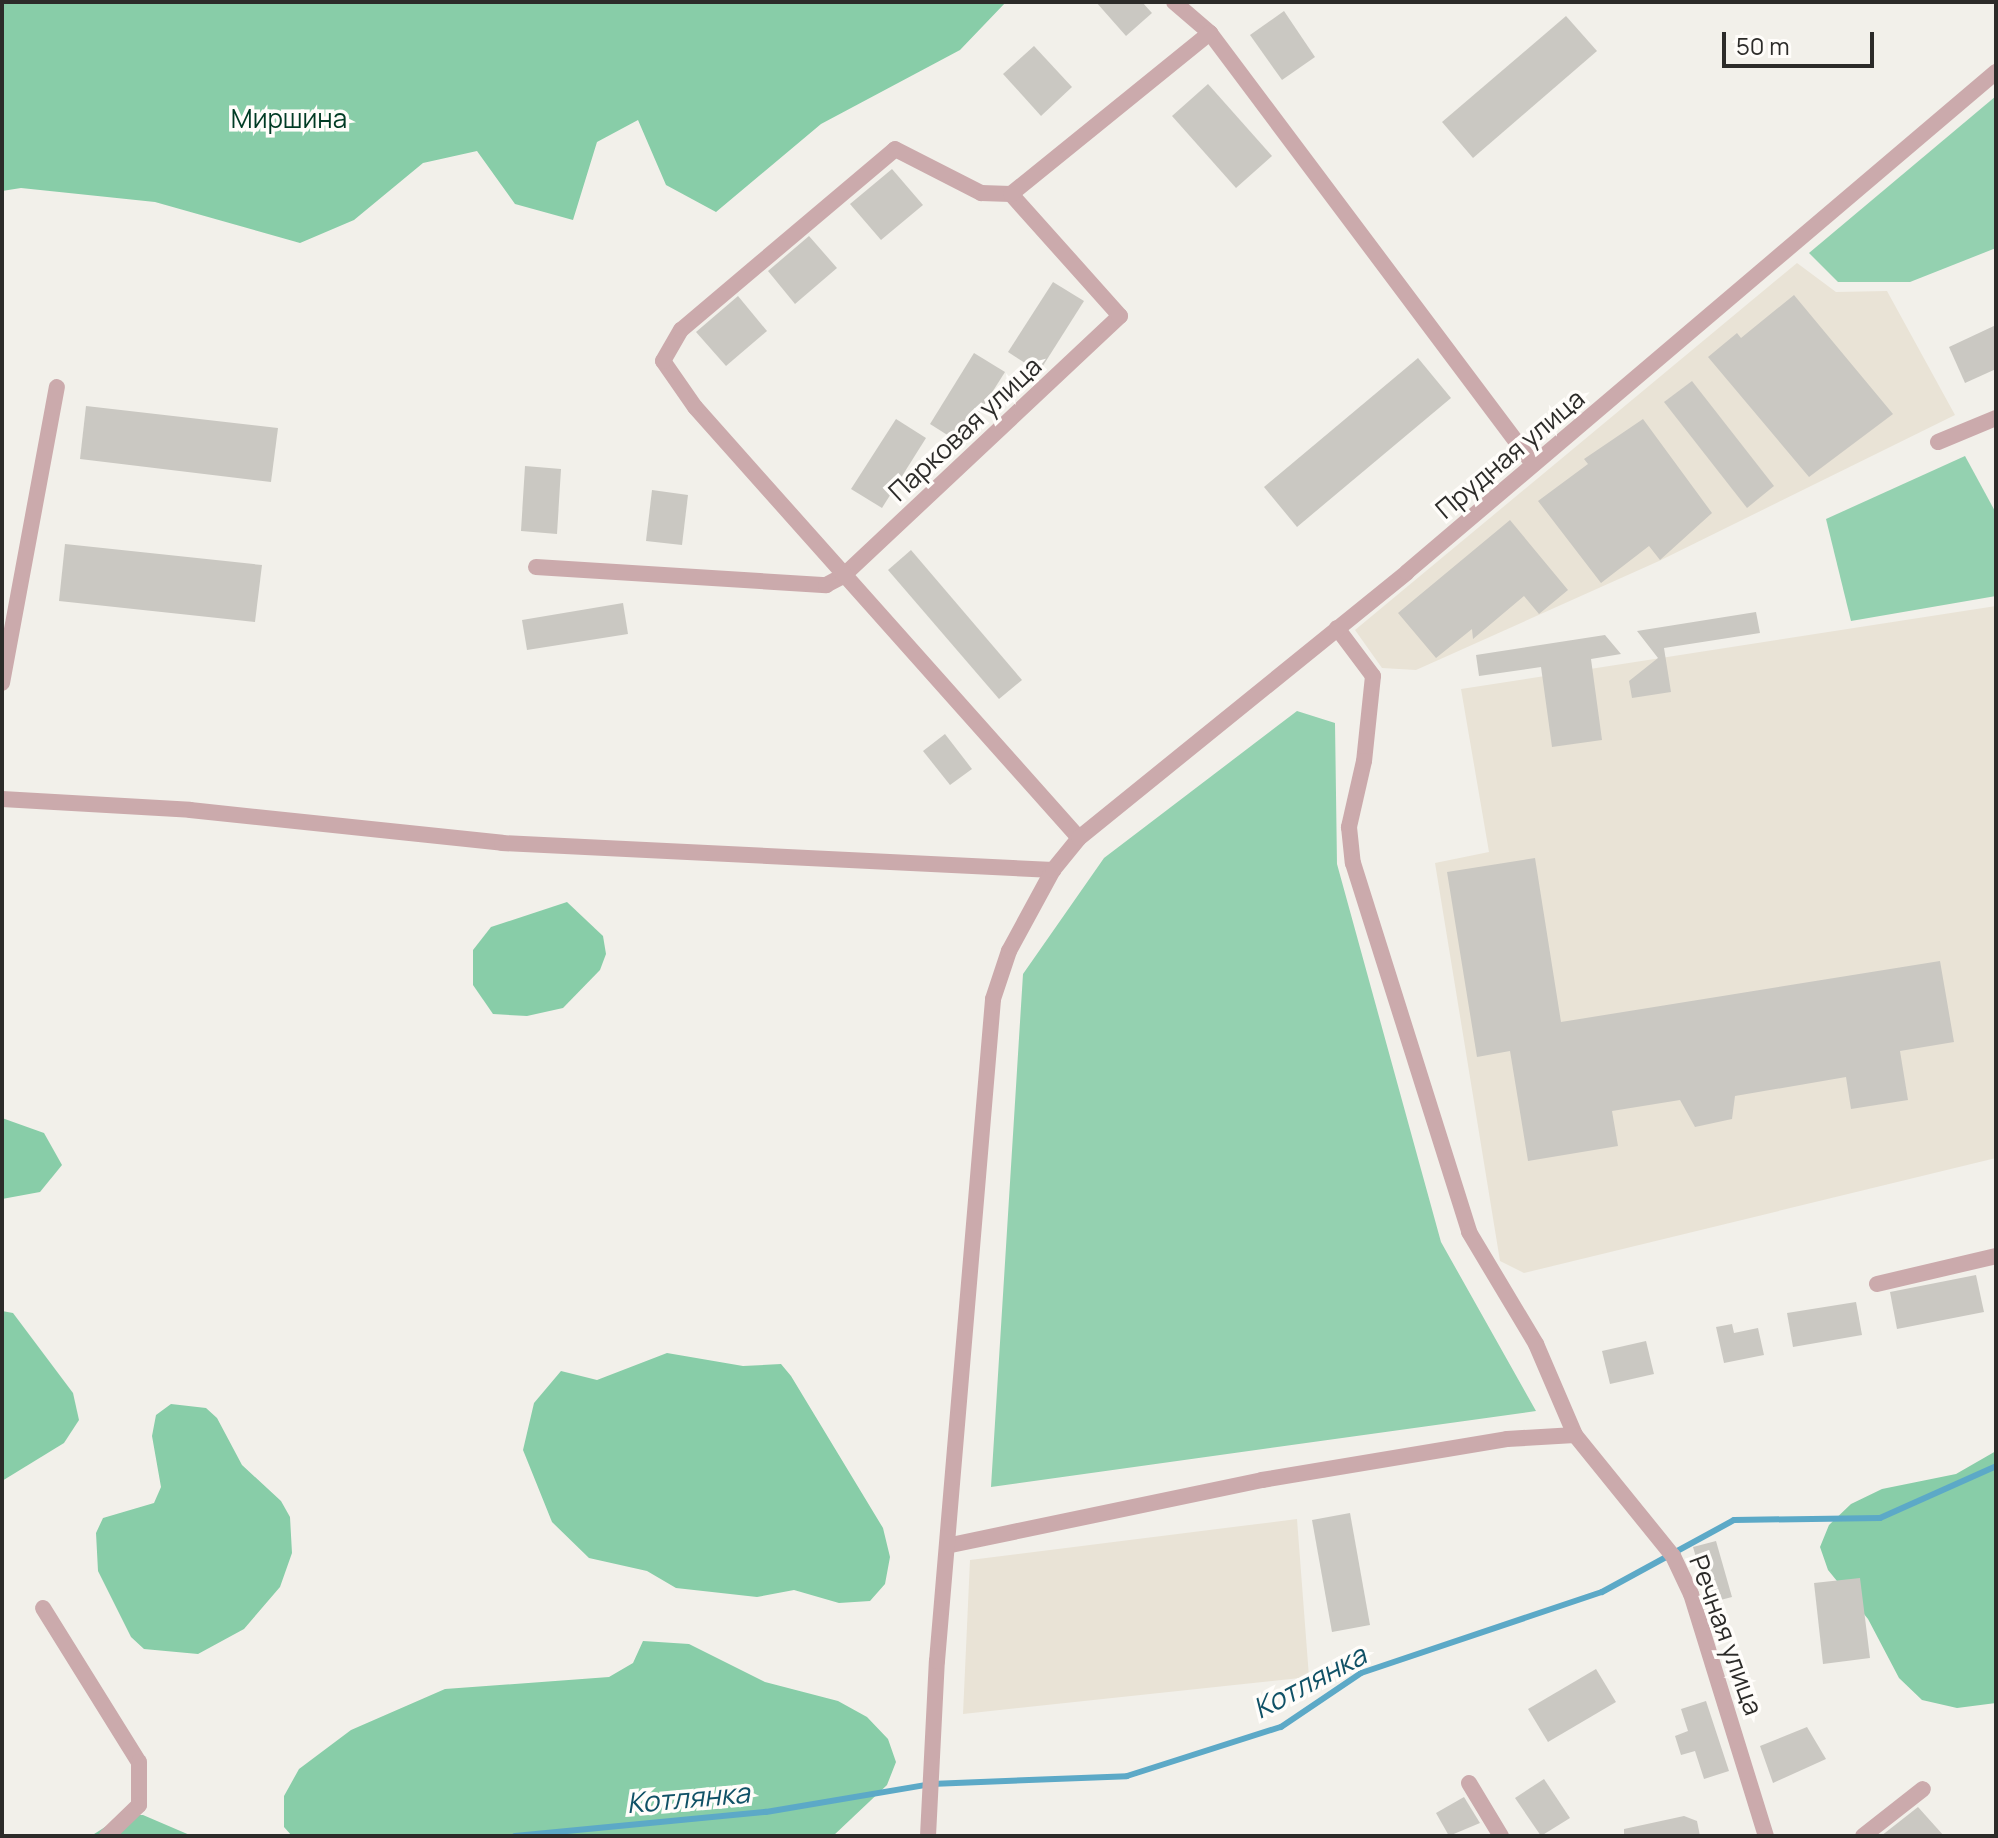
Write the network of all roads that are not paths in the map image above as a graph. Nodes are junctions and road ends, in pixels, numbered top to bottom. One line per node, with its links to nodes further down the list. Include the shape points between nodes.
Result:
1 (1174, 2): 2 (street)
2 (1210, 33): 4 (street); 8 (street)
3 (1996, 72): 8 (street, Прудная улица)
4 (1011, 194): 10 (street, Парковая улица, via 1120,316); 10 (street, via 981,193 895,149 681,330 663,361 695,407)
5 (57, 387): 12 (street)
6 (1996, 418): 7 (street)
7 (1938, 442)
8 (1533, 464): 11 (street, Прудная улица)
9 (536, 567): 10 (street, via 826,585)
10 (843, 576): 14 (street)
11 (1337, 628): 14 (street, Прудная улица); 18 (street, Речная улица, via 1373,676 1364,761 1349,827 1353,863 1469,1232 1536,1344)
12 (2, 683)
13 (2, 799): 15 (street, via 190,810 502,843)
14 (1079, 838): 15 (street, Прудная улица)
15 (1053, 870): 19 (street, Прудная улица, via 1009,951 993,999)
16 (1996, 1256): 17 (street)
17 (1877, 1284)
18 (1575, 1435): 19 (street, via 1507,1439 1262,1480); 26 (street, Речная улица, via 1679,1569 1747,1764)
19 (951, 1545): 24 (street, Прудная улица, via 937,1661)
20 (43, 1608): 23 (street, via 139,1762 139,1805)
21 (1469, 1783): 25 (street)
22 (1923, 1789): 27 (street)
23 (107, 1836)
24 (928, 1836)
25 (1501, 1836)
26 (1766, 1836)
27 (1863, 1836)

